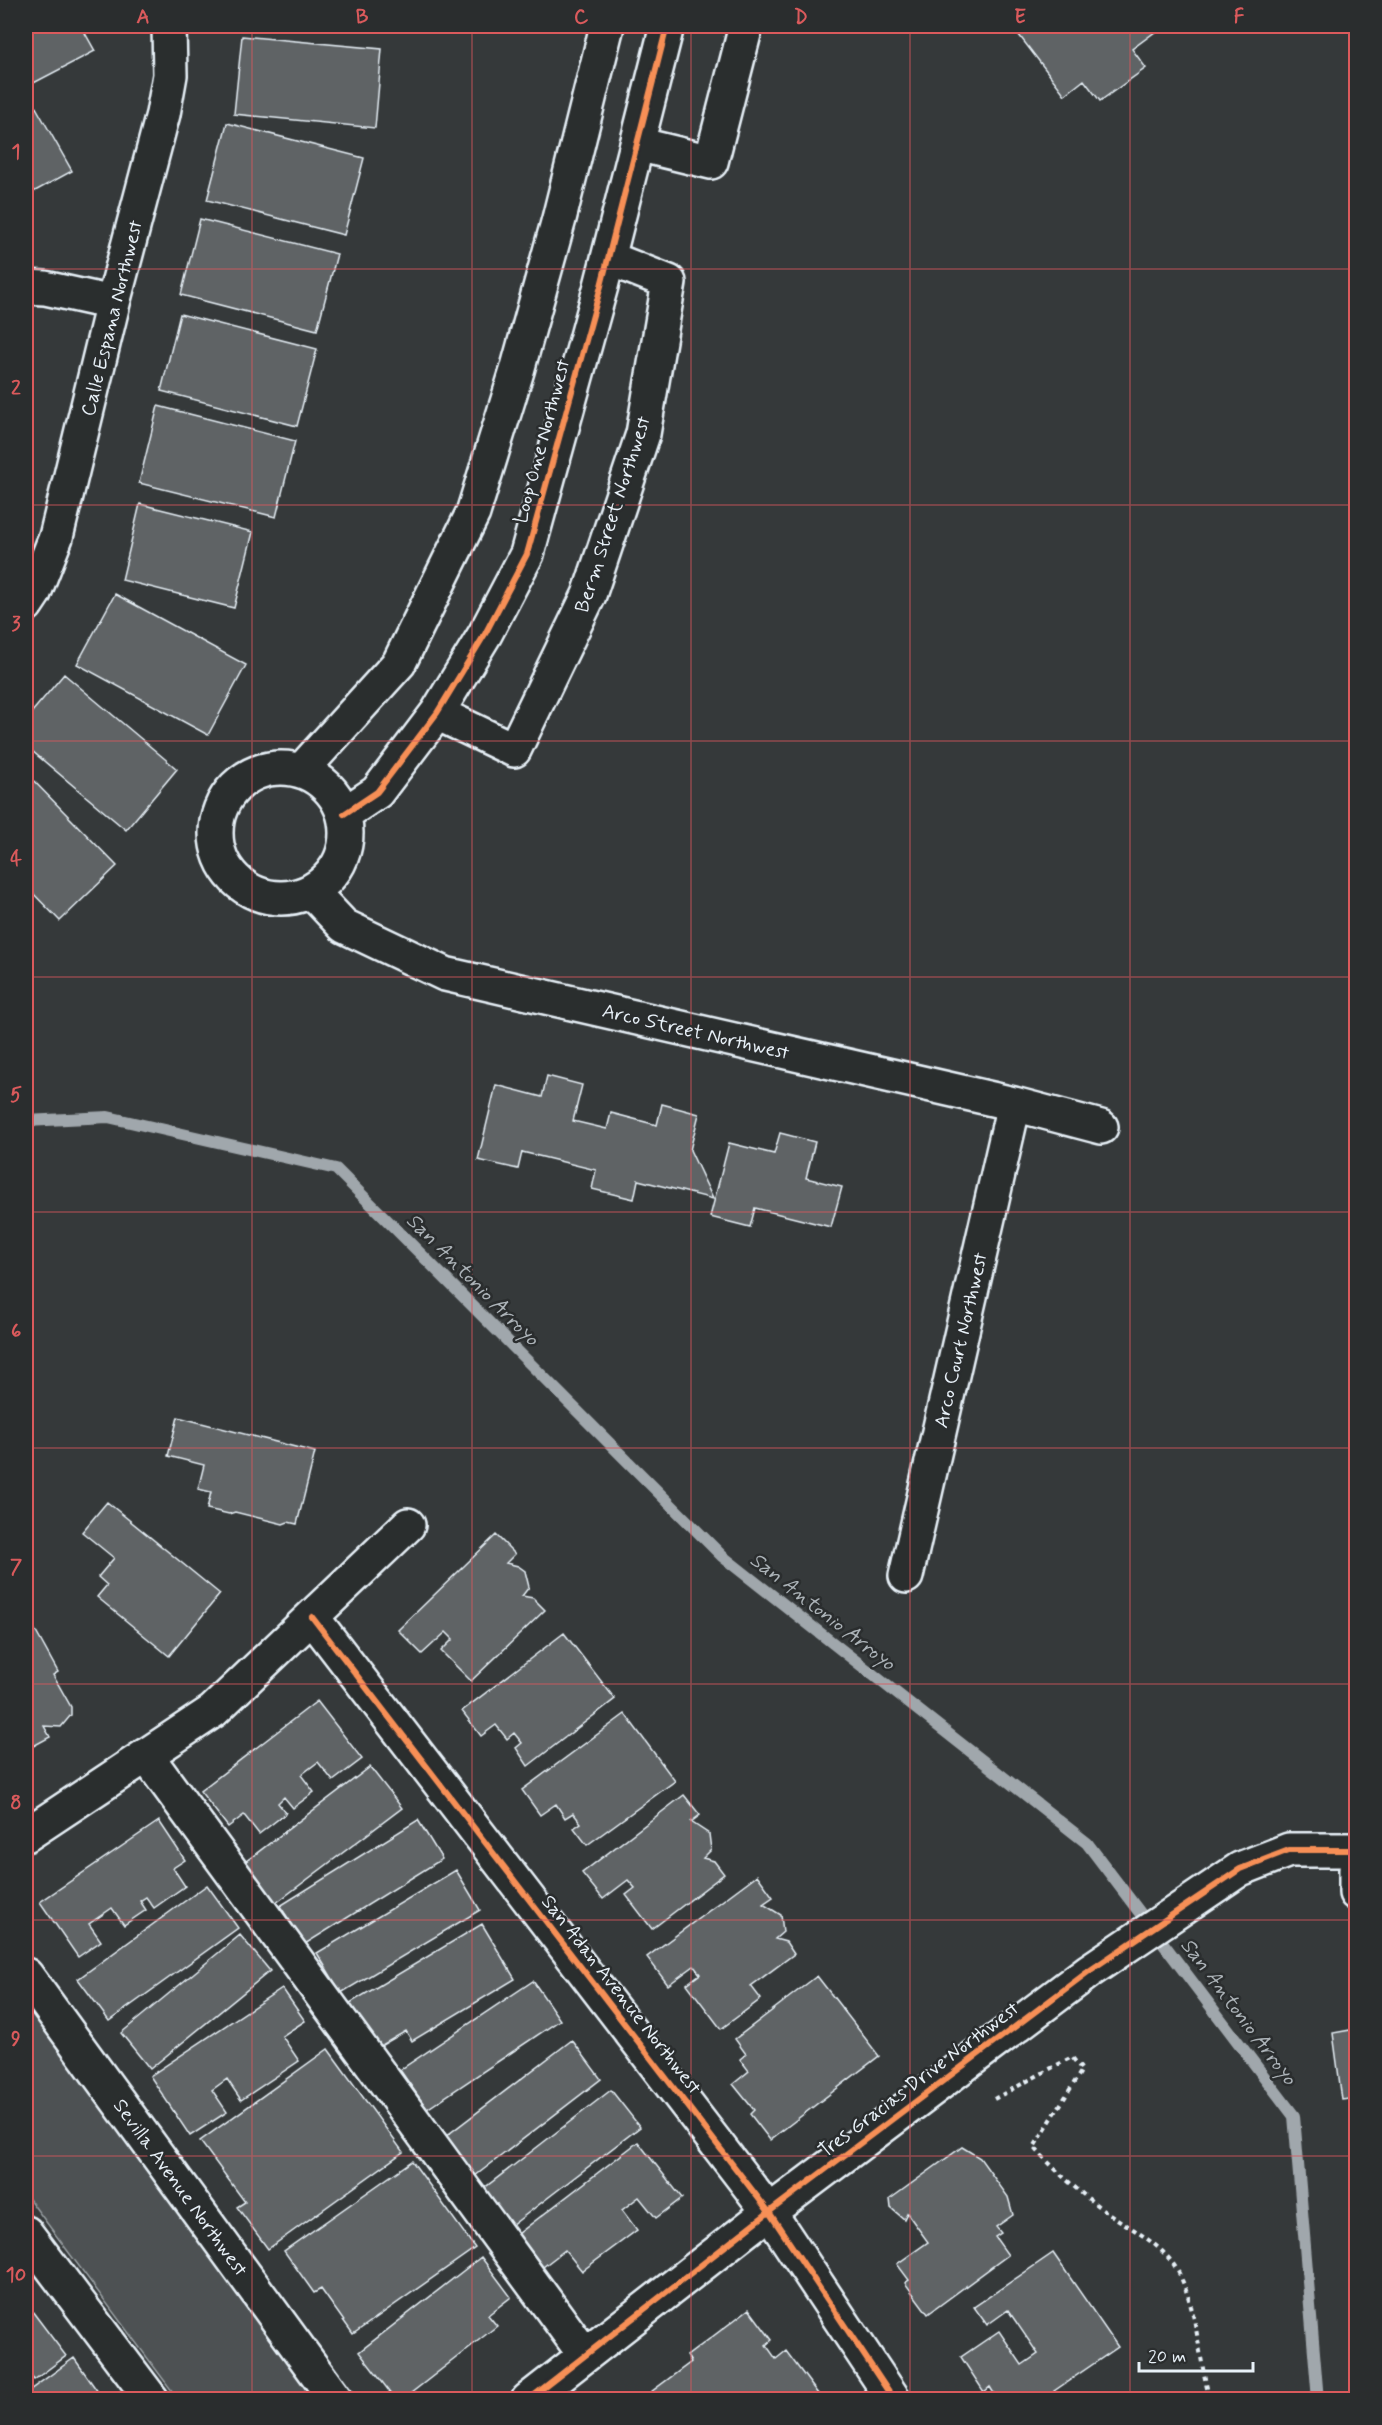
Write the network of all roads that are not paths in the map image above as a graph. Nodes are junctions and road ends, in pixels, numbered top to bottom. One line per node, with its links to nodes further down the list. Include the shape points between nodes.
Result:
1 (169, 26): 8 (street, Calle Espana Northwest, via 170,75 163,114)
2 (607, 26): 11 (street, Loop One Northwest, via 517,372 472,513 399,663)
3 (668, 26): 5 (street, Loop One Northwest)
4 (746, 26): 5 (street, via 711,162)
5 (637, 144): 6 (street, Loop One Northwest)
6 (608, 258): 10 (street, Loop One Northwest, via 527,554); 10 (street, Berm Street Northwest, via 669,282 643,434 590,595 514,750)
7 (26, 287): 8 (street)
8 (113, 303): 9 (street, Calle Espana Northwest, via 56,537)
9 (26, 604)
10 (437, 713): 12 (street, Loop One Northwest, via 377,792)
11 (301, 771): 12 (street, via 320,780 335,795); 13 (street, via 259,771 240,782 226,798 218,817 216,838 222,859 233,876 250,890 270,897 291,897)
12 (344, 814): 13 (street, via 346,836 341,859 329,877)
13 (311, 891): 14 (street, Arco Street Northwest, via 344,926 445,974)
14 (1014, 1104): 15 (street, Arco Street Northwest); 17 (street, Arco Court Northwest)
15 (1101, 1127)
16 (408, 1525): 18 (street)
17 (906, 1576)
18 (312, 1617): 19 (street, via 213,1711); 25 (street, San Adan Avenue Northwest)
19 (146, 1755): 20 (street); 27 (street)
20 (26, 1835)
21 (1356, 1850): 25 (street, Tres Gracias Drive Northwest, via 1290,1850 1240,1869 1089,1971)
22 (1356, 1870): 23 (street)
23 (1356, 1893)
24 (26, 1975): 29 (street, Sevilla Avenue Northwest)
25 (769, 2212): 27 (street, Tres Gracias Drive Northwest); 31 (street, San Adan Avenue Northwest)
26 (26, 2233): 28 (street)
27 (585, 2355): 30 (street, Tres Gracias Drive Northwest)
28 (152, 2400)
29 (336, 2400)
30 (528, 2400)
31 (894, 2400)

